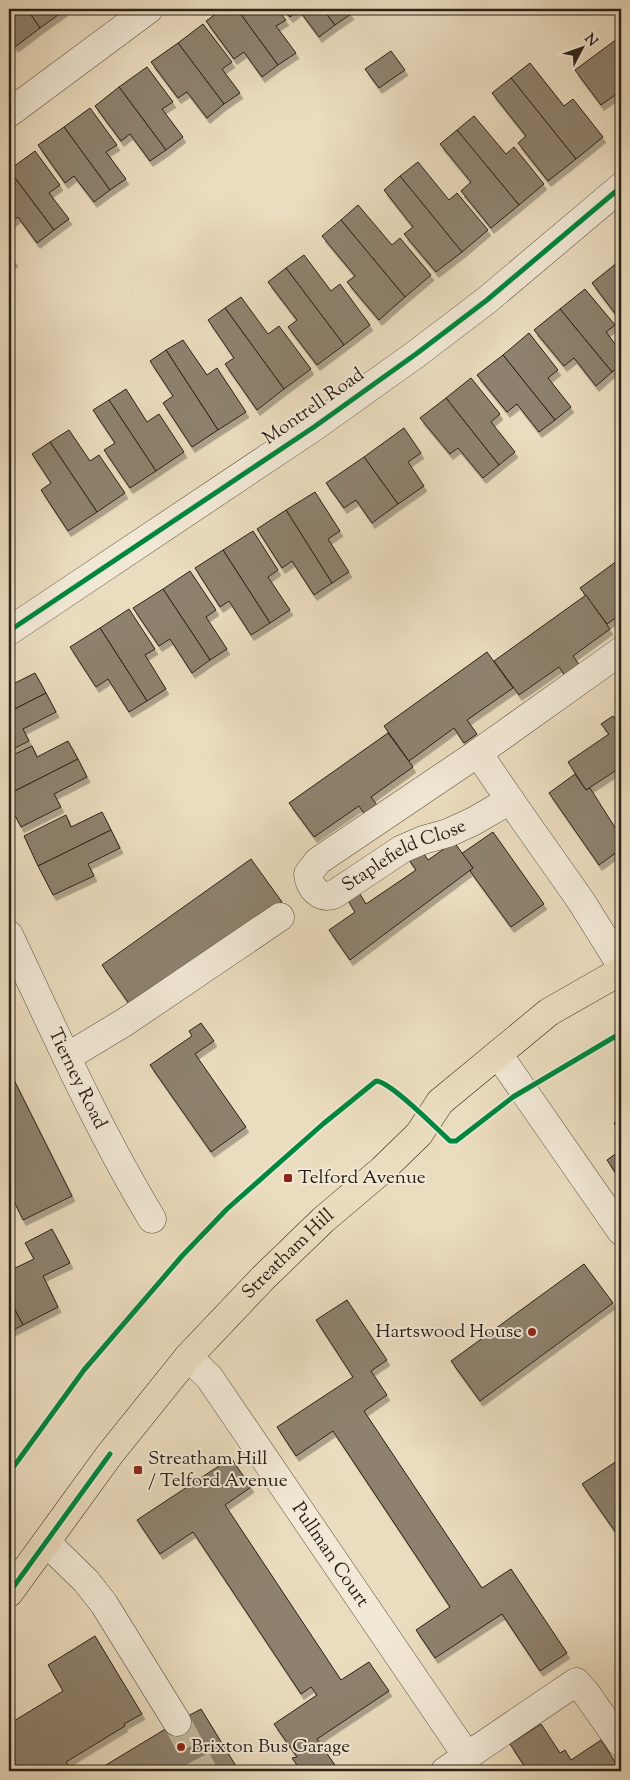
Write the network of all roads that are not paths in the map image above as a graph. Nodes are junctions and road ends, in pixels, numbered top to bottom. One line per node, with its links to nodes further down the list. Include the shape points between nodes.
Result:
1 (149, 9): 2 (street)
2 (9, 113)
3 (621, 187): 4 (street, Montrell Road, via 487,300 416,354)
4 (9, 631)
5 (621, 651): 6 (street, Staplefield Close)
6 (478, 753): 7 (street); 7 (street, Staplefield Close, via 318,862 308,874 315,890 322,895 333,895 402,849 448,834)
7 (510, 800): 10 (street, via 581,901)
8 (280, 917): 13 (street, via 125,1022)
9 (9, 935): 13 (street, Tierney Road)
10 (621, 966)
11 (621, 971): 12 (highway, Streatham Hill, via 549,1012)
12 (498, 1054): 15 (street); 16 (highway, Streatham Hill, via 440,1102 419,1134 323,1220)
13 (67, 1057): 14 (street, Tierney Road, via 114,1153)
14 (152, 1219)
15 (621, 1231)
16 (188, 1357): 17 (highway, Streatham Hill, via 110,1454); 21 (street, Pullman Court, via 209,1377)
17 (46, 1542): 18 (highway, Streatham Hill); 19 (street, via 86,1581 104,1604)
18 (9, 1593)
19 (178, 1722)
20 (621, 1743): 21 (street, via 576,1682)
21 (466, 1756): 22 (street)
22 (445, 1771)

